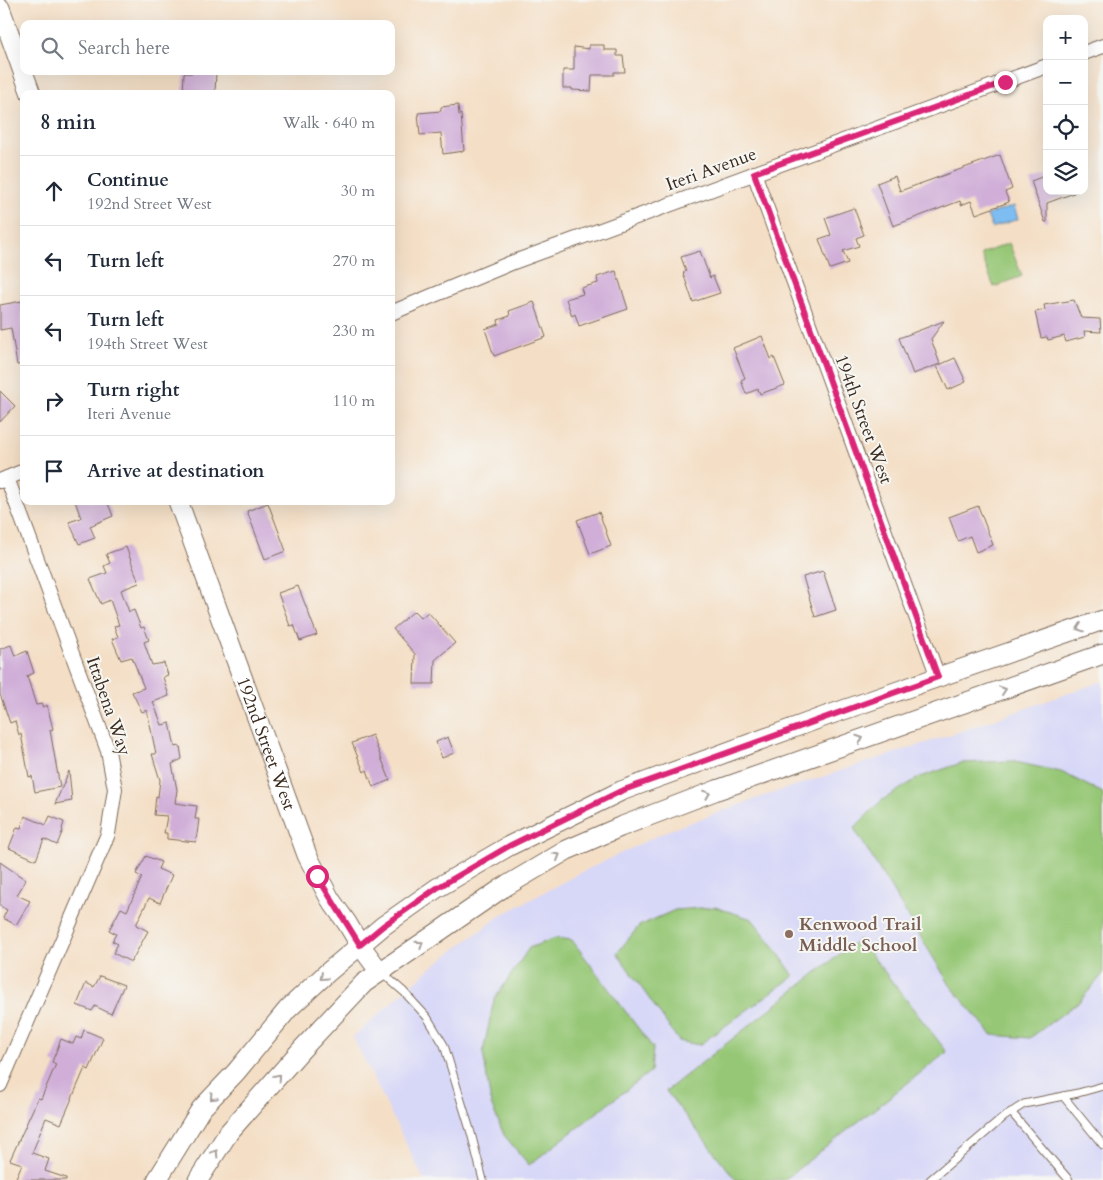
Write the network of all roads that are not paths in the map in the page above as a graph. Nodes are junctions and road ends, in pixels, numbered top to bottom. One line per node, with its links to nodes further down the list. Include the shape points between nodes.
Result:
1 (0, 8): 4 (main road)
2 (1103, 46): 3 (street)
3 (1088, 52)
4 (20, 63)
5 (1043, 67): 8 (street, Iteri Avenue)
6 (24, 75): 7 (main road)
7 (30, 90)
8 (754, 173): 9 (street, Iteri Avenue, via 511,263); 15 (street, 194th Street West)
9 (395, 311)
10 (20, 473): 11 (street)
11 (3, 479): 18 (street, Ittabena Way, via 108,751 115,789 108,834)
12 (179, 505): 16 (main road, 192nd Street West, via 303,844 324,888)
13 (1103, 620): 15 (main road, one-way to 15)
14 (1103, 654): 17 (main road, one-way to 14, via 501,889 567,850 717,790)
15 (938, 677): 16 (main road, via 621,791 509,846 445,883)
16 (360, 945): 17 (main road, 192nd Street West); 23 (main road, one-way to 23, via 288,1009 201,1109)
17 (380, 972): 24 (main road, one-way to 17, via 229,1132 364,983); 25 (lane, via 428,1017 444,1045)
18 (0, 1084)
19 (1103, 1086): 20 (lane)
20 (1062, 1096): 21 (lane, via 1024,1104); 22 (lane)
21 (1011, 1112): 26 (lane); 27 (lane)
22 (1103, 1145)
23 (157, 1180)
24 (198, 1180)
25 (483, 1180)
26 (930, 1180)
27 (1070, 1180)

